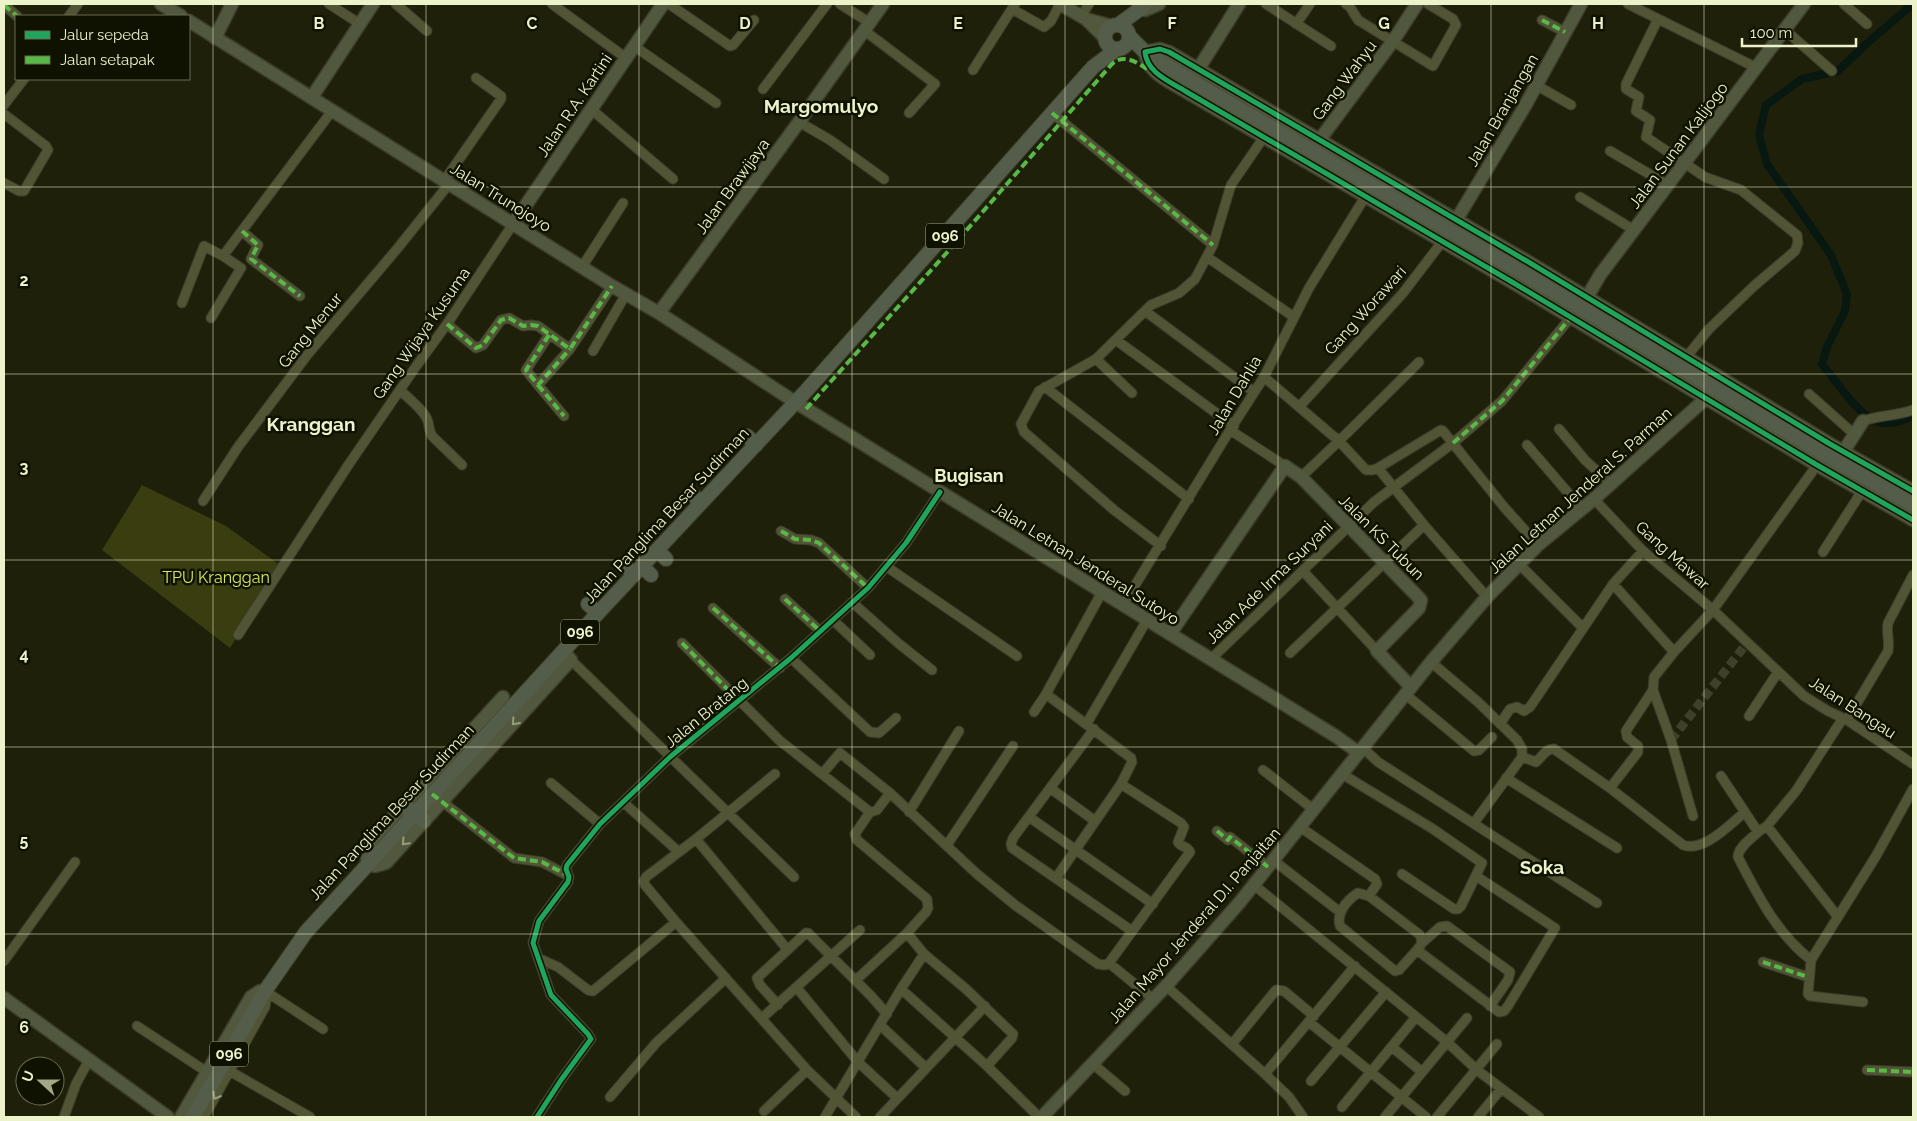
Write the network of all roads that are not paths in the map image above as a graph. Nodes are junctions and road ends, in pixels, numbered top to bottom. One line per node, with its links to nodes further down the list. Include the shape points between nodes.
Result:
1 (78, 4): 30 (street)
2 (161, 4): 31 (street)
3 (232, 4): 45 (street)
4 (329, 4): 37 (street)
5 (374, 4): 37 (street)
6 (396, 4): 42 (street)
7 (552, 4): 50 (street)
8 (663, 4): 47 (street, Jalan R.A. Kartini)
9 (669, 4): 34 (street, via 730,46)
10 (827, 4): 58 (street)
11 (840, 4): 40 (street)
12 (883, 4): 40 (street, Jalan Brawijaya)
13 (1060, 4): 27 (street, via 1051,21 1044,26); 32 (street)
14 (1088, 4): 32 (street)
15 (1159, 4): 28 (street, via 1145,10)
16 (1239, 4): 54 (street)
17 (1266, 4): 38 (street)
18 (1310, 4): 38 (street)
19 (1346, 4): 46 (street, via 1358,20)
20 (1417, 4): 46 (street, Gang Wahyu)
21 (1428, 4): 46 (street, via 1453,19 1456,25 1436,64 1431,66)
22 (1580, 4): 43 (street, Jalan Branjangan)
23 (1628, 4): 33 (street)
24 (1804, 4): 41 (street, Jalan Sunan Kalijogo)
25 (1844, 4): 39 (street)
26 (4, 5): 29 (street)
27 (1014, 6): 52 (street)
28 (1141, 6): 44 (main road)
29 (16, 15)
30 (70, 15)
31 (179, 15)
32 (1084, 17): 44 (street)
33 (1658, 19): 51 (street); 72 (street, via 1625,87 1639,97 1636,111 1650,120 1646,137)
34 (754, 20)
35 (1542, 20): 43 (street)
36 (190, 22): 45 (street, Jalan Trunojoyo)
37 (360, 24): 59 (street)
38 (1296, 24): 48 (street)
39 (1866, 24)
40 (867, 27): 65 (street, via 935,84); 68 (street, Jalan Brawijaya)
41 (1785, 30): 51 (street, Jalan Sunan Kalijogo); 53 (street)
42 (427, 31)
43 (1565, 32): 57 (street, Jalan Branjangan)
44 (1117, 37): 49 (main road); 66 (main road, Jalan Panglima Besar Sudirman / 096)
45 (215, 38): 59 (street, Jalan Trunojoyo)
46 (1393, 41): 70 (street, Gang Wahyu)
47 (634, 46): 50 (street, Jalan R.A. Kartini); 60 (street)
48 (1331, 46)
49 (1145, 52): 54 (main road); 69 (street, via 1157,74)
50 (626, 58): 63 (street, Jalan R.A. Kartini)
51 (1758, 68): 72 (street, Jalan Sunan Kalijogo)
52 (973, 70)
53 (1832, 71)
54 (1195, 75): 69 (main road); 70 (street)
55 (476, 78): 75 (street, Gang Menur, via 501,99)
56 (23, 80): 61 (street)
57 (1536, 85): 62 (street); 84 (street, Jalan Branjangan)
58 (763, 89)
59 (312, 97): 64 (street, Jalan Trunojoyo)
60 (716, 103)
61 (4, 105)
62 (1571, 105)
63 (591, 109): 73 (street); 81 (street, Jalan R.A. Kartini)
64 (332, 110): 75 (street, Jalan Trunojoyo); 83 (street)
65 (909, 113)
66 (1052, 113): 85 (street); 114 (main road, Jalan Panglima Besar Sudirman / 096)
67 (4, 114): 76 (street, via 48,150 24,191)
68 (799, 122): 74 (street); 95 (street, Jalan Brawijaya)
69 (1267, 131): 70 (main road); 78 (street); 85 (street, via 1231,185)
70 (1316, 145): 78 (main road)
71 (1610, 151): 77 (street)
72 (1685, 164): 77 (street, Jalan Sunan Kalijogo); 105 (street, via 1705,177 1742,190 1797,235 1798,243 1795,251 1709,329)
73 (673, 179)
74 (884, 179)
75 (446, 182): 81 (street, Jalan Trunojoyo); 138 (street, Gang Menur, via 397,250 303,361 238,447)
76 (4, 183)
77 (1668, 185): 82 (street, Jalan Sunan Kalijogo)
78 (1372, 186): 84 (main road); 96 (street, Jalan Dahlia)
79 (1580, 197): 82 (street)
80 (623, 203): 88 (street)
81 (513, 224): 88 (street, Jalan Trunojoyo); 98 (street, Gang Wijaya Kusuma)
82 (1634, 230): 93 (street, Jalan Sunan Kalijogo)
83 (242, 231): 86 (street); 91 (street, via 258,245 251,259)
84 (1449, 231): 93 (street); 93 (main road, via 1515,276); 115 (street, Gang Worawari, via 1402,293)
85 (1213, 245): 87 (street)
86 (223, 256): 92 (street, via 204,246); 97 (street, via 241,268)
87 (1207, 257): 94 (street, via 1189,286); 96 (street)
88 (582, 267): 89 (street, Jalan Trunojoyo)
89 (612, 286): 90 (street, Jalan Trunojoyo); 101 (street)
90 (626, 294): 95 (street, Jalan Trunojoyo); 102 (street)
91 (300, 296)
92 (182, 303)
93 (1580, 308): 105 (main road); 111 (street); 123 (street, Jalan Ade Irma Suryani, via 1502,401)
94 (1144, 311): 100 (street); 110 (street)
95 (659, 312): 114 (street, Jalan Trunojoyo)
96 (1294, 317): 106 (street, Jalan Dahlia)
97 (212, 318)
98 (448, 324): 99 (street, via 476,348 483,345 500,320 505,318 523,326 536,325); 109 (street, Gang Wijaya Kusuma)
99 (549, 335): 101 (street); 107 (street, via 526,370)
100 (1116, 340): 103 (street); 119 (street)
101 (570, 349): 107 (street)
102 (593, 351)
103 (1096, 359): 108 (street); 112 (street)
104 (1419, 362): 122 (street)
105 (1683, 362): 111 (main road); 125 (street)
106 (1264, 377): 110 (street, Jalan Dahlia); 115 (street)
107 (538, 385): 117 (street)
108 (1045, 387): 136 (street); 146 (street, via 1021,424 1024,432)
109 (400, 390): 127 (street, via 428,419 432,436); 169 (street, Gang Wijaya Kusuma, via 311,520)
110 (1254, 392): 119 (street, Jalan Dahlia)
111 (1710, 392): 126 (main road); 131 (street, Jalan Letnan Jenderal S. Parman)
112 (1132, 393)
113 (1809, 394): 121 (street)
114 (796, 402): 135 (street, Jalan Letnan Jenderal Sutoyo); 175 (main road, Jalan Panglima Besar Sudirman / 096, via 753,448 696,499 662,554 593,609)
115 (1300, 406): 122 (street)
116 (1913, 410): 118 (street)
117 (564, 416)
118 (1863, 421): 121 (street)
119 (1232, 428): 128 (street); 136 (street, Jalan Dahlia)
120 (1559, 429): 131 (street)
121 (1854, 434): 125 (street)
122 (1340, 441): 129 (street, via 1366,470); 130 (street)
123 (1453, 443): 129 (street, via 1441,430); 132 (street, Jalan Ade Irma Suryani); 145 (street)
124 (1527, 445): 140 (street)
125 (1840, 457): 126 (main road); 134 (street); 139 (main road)
126 (1820, 460): 133 (street); 163 (street)
127 (462, 465)
128 (1285, 466): 130 (street, Jalan KS Tubun); 168 (street)
129 (1378, 468): 132 (street)
130 (1300, 477): 143 (street, Jalan KS Tubun)
131 (1611, 484): 137 (street, Jalan Letnan Jenderal S. Parman)
132 (1393, 487): 142 (street); 143 (street, Jalan Ade Irma Suryani)
133 (1862, 491): 141 (street); 148 (street)
134 (1913, 491)
135 (940, 492): 151 (street, Jalan Bratang); 156 (street, Jalan Letnan Jenderal Sutoyo)
136 (1189, 499): 146 (street, Jalan Dahlia)
137 (1594, 499): 140 (street, Jalan Letnan Jenderal S. Parman); 147 (street, Gang Mawar)
138 (203, 501)
139 (1913, 505)
140 (1582, 509): 145 (street, Jalan Letnan Jenderal S. Parman)
141 (1913, 520)
142 (1424, 525): 149 (street); 157 (street)
143 (1349, 527): 149 (street, Jalan KS Tubun); 152 (street, Jalan Ade Irma Suryani)
144 (781, 531): 155 (street, via 795,540 819,544)
145 (1538, 545): 150 (street, Jalan Letnan Jenderal S. Parman)
146 (1161, 546): 160 (street, Jalan Dahlia)
147 (1642, 551): 154 (street); 163 (street, Gang Mawar)
148 (1823, 552)
149 (1385, 562): 162 (street); 171 (street, Jalan KS Tubun, via 1419,597 1421,605)
150 (1519, 564): 157 (street, Jalan Letnan Jenderal S. Parman); 166 (street)
151 (887, 567): 155 (street, Jalan Bratang); 176 (street)
152 (1303, 571): 162 (street); 178 (street, Jalan Ade Irma Suryani)
153 (1913, 575): 191 (street, via 1888,623 1888,650)
154 (1612, 584): 166 (street); 172 (street)
155 (868, 588): 159 (street, Jalan Bratang)
156 (1102, 592): 160 (street, Jalan Letnan Jenderal Sutoyo); 185 (street)
157 (1487, 597): 179 (street, Jalan Letnan Jenderal S. Parman)
158 (785, 599): 167 (street)
159 (854, 603): 164 (street, Jalan Bratang); 181 (street)
160 (1124, 605): 165 (street, Jalan Letnan Jenderal Sutoyo)
161 (713, 608): 180 (street)
162 (1338, 608): 171 (street); 173 (street)
163 (1713, 610): 172 (street); 182 (street, Jalan Bangau)
164 (833, 620): 167 (street, Jalan Bratang); 174 (street)
165 (1147, 620): 168 (street, Jalan Letnan Jenderal Sutoyo); 193 (street)
166 (1582, 627): 192 (street, via 1530,707 1524,711 1517,707 1510,709)
167 (820, 631): 177 (street, Jalan Bratang)
168 (1170, 634): 178 (street, Jalan Letnan Jenderal Sutoyo)
169 (238, 635)
170 (682, 643): 187 (street)
171 (1377, 651): 183 (street)
172 (1674, 652): 184 (street, via 1654,678)
173 (1290, 653)
174 (870, 655)
175 (567, 656): 198 (street); 213 (main road, Jalan Panglima Besar Sudirman / 096)
176 (1017, 656)
177 (791, 658): 180 (street, Jalan Bratang); 190 (street, via 870,732 879,733)
178 (1211, 659): 197 (street, Jalan Letnan Jenderal Sutoyo)
179 (1431, 662): 183 (street, Jalan Letnan Jenderal S. Parman); 192 (street)
180 (780, 668): 187 (street, Jalan Bratang)
181 (932, 670)
182 (1778, 672): 189 (street); 191 (street, Jalan Bangau, via 1804,696)
183 (1408, 690): 195 (street, via 1474,751); 197 (street, Jalan Letnan Jenderal S. Parman)
184 (1653, 690): 210 (street, via 1626,731 1627,737 1638,746 1638,752); 221 (street)
185 (1046, 694): 188 (street); 193 (street)
186 (503, 697): 219 (street)
187 (739, 701): 198 (street, Jalan Bratang); 203 (street, via 779,740)
188 (1034, 712)
189 (1749, 716)
190 (896, 718)
191 (1845, 719): 200 (street, Jalan Bangau); 226 (street, via 1796,791)
192 (1500, 724): 199 (street, via 1518,740)
193 (1090, 726): 208 (street, via 1131,758 1131,765); 209 (street)
194 (959, 731): 217 (street)
195 (1492, 737)
196 (1013, 746): 231 (street)
197 (1361, 750): 204 (street, Jalan Mayor Jenderal D.I. Panjaitan); 224 (street)
198 (670, 757): 214 (street, Jalan Bratang); 220 (street)
199 (1522, 757): 206 (street); 210 (street, via 1536,762 1550,748 1554,749)
200 (1913, 764)
201 (1263, 770): 215 (street)
202 (775, 774): 220 (street)
203 (822, 774): 212 (street, via 840,752); 216 (street)
204 (1342, 774): 215 (street, Jalan Mayor Jenderal D.I. Panjaitan); 239 (street, via 1478,859 1482,866)
205 (1720, 776): 218 (street)
206 (1506, 778): 224 (street); 232 (street)
207 (551, 783): 225 (street)
208 (1121, 784): 223 (street); 245 (street, via 1184,827 1178,842 1189,850 1189,855)
209 (1050, 788): 222 (street); 223 (street)
210 (1610, 788): 218 (street, via 1689,847 1696,847 1715,837)
211 (1913, 789): 247 (street)
212 (890, 793): 216 (street, via 876,810); 217 (street)
213 (437, 798): 219 (main road, Jalan Panglima Besar Sudirman / 096); 238 (street, via 514,858 542,862)
214 (623, 802): 225 (street, Jalan Bratang); 234 (street)
215 (1314, 810): 227 (street, Jalan Mayor Jenderal D.I. Panjaitan)
216 (870, 812): 251 (street, via 855,834 857,840 927,899 926,912)
217 (909, 812): 231 (street)
218 (1745, 812): 229 (street)
219 (414, 813): 268 (main road, Jalan Panglima Besar Sudirman / 096, via 306,932)
220 (728, 813): 230 (street); 240 (street)
221 (1693, 816)
222 (1029, 817): 233 (street); 241 (street, via 1013,838 1012,848)
223 (1095, 821): 233 (street)
224 (1474, 823): 244 (street)
225 (600, 824): 238 (street, Jalan Bratang, via 567,865)
226 (1767, 826): 229 (street); 247 (street)
227 (1300, 827): 236 (street, Jalan Mayor Jenderal D.I. Panjaitan); 243 (street, via 1375,879 1377,884)
228 (1217, 831): 236 (street, via 1228,840 1230,836)
229 (1758, 832): 257 (street, via 1741,848 1738,857 1779,926 1796,949)
230 (696, 839): 234 (street); 253 (street)
231 (947, 845): 260 (street, via 1015,905 1098,964)
232 (1617, 848)
233 (1075, 850): 241 (street); 245 (street)
234 (679, 852): 248 (street, via 644,880)
235 (75, 862): 258 (street)
236 (1270, 864): 242 (street, Jalan Mayor Jenderal D.I. Panjaitan); 246 (street)
237 (1402, 874): 239 (street, via 1454,909 1461,906)
238 (567, 875): 256 (street, Jalan Bratang, via 568,882 545,911 535,930 533,943)
239 (1476, 876): 275 (street, via 1554,926 1508,1006 1502,1012)
240 (794, 877)
241 (1056, 878): 250 (street)
242 (1254, 885): 261 (street); 265 (street, Jalan Mayor Jenderal D.I. Panjaitan)
243 (1370, 896): 246 (street, via 1358,893 1352,896); 252 (street, via 1420,935)
244 (1597, 903)
245 (1152, 904): 250 (street)
246 (1340, 912): 252 (street, via 1340,926 1395,971)
247 (1838, 917): 257 (street)
248 (676, 922): 256 (street, via 593,991 558,967); 263 (street)
249 (860, 930): 255 (street)
250 (1132, 931): 260 (street)
251 (907, 933): 254 (street); 264 (street)
252 (1420, 947): 275 (street); 275 (street, via 1443,925 1510,972)
253 (787, 949): 255 (street, via 808,933); 273 (street, via 756,979)
254 (924, 954): 267 (street); 274 (street)
255 (831, 957): 264 (street); 266 (street)
256 (538, 958): 321 (street, Jalan Bratang, via 552,995 591,1039)
257 (1811, 960): 262 (street)
258 (4, 961)
259 (1763, 962): 262 (street)
260 (1109, 963): 271 (street)
261 (1355, 966): 269 (street); 280 (street)
262 (1808, 977): 272 (street, via 1810,996)
263 (726, 978): 278 (street); 309 (street, via 656,1043)
264 (856, 980): 276 (street)
265 (1166, 986): 271 (street, Jalan Mayor Jenderal D.I. Panjaitan); 287 (street)
266 (797, 988): 273 (street); 292 (street)
267 (901, 989): 276 (street); 285 (street)
268 (265, 991): 283 (street); 284 (main road, Jalan Panglima Besar Sudirman / 096); 296 (street, via 265,1007)
269 (1386, 992): 277 (street); 289 (street)
270 (4, 998): 291 (street)
271 (1154, 999): 293 (street, Jalan Mayor Jenderal D.I. Panjaitan)
272 (1863, 1002)
273 (778, 1005): 278 (street)
274 (985, 1006): 285 (street); 294 (street, via 1013,1034)
275 (1490, 1006)
276 (887, 1014): 281 (street)
277 (1416, 1017): 286 (street); 290 (street)
278 (762, 1018): 297 (street)
279 (1467, 1018): 286 (street)
280 (1312, 1019): 287 (street, via 1284,992 1276,990); 289 (street); 304 (street)
281 (880, 1024): 292 (street); 295 (street)
282 (137, 1026): 300 (street)
283 (323, 1029)
284 (235, 1033): 296 (main road, Jalan Panglima Besar Sudirman / 096); 300 (street)
285 (956, 1038): 294 (street); 295 (street)
286 (1447, 1042): 298 (street); 302 (street)
287 (1232, 1044): 304 (street)
288 (1496, 1044): 298 (street)
289 (1340, 1047): 301 (street); 305 (street)
290 (1392, 1047): 301 (street); 302 (street)
291 (89, 1060): 315 (street); 316 (street)
292 (858, 1062): 310 (street); 311 (street)
293 (1093, 1064): 307 (street); 325 (street, Jalan Mayor Jenderal D.I. Panjaitan)
294 (987, 1066): 325 (street)
295 (926, 1068): 311 (street)
296 (226, 1069): 318 (main road, Jalan Panglima Besar Sudirman / 096); 319 (street, one-way to 319); 320 (street)
297 (807, 1070): 310 (street); 314 (street)
298 (1477, 1070): 306 (street); 329 (street)
299 (1867, 1070): 303 (street)
300 (207, 1072): 317 (street)
301 (1370, 1072): 308 (street); 312 (street)
302 (1422, 1072): 308 (street)
303 (1913, 1072)
304 (1265, 1074): 326 (street, via 1289,1097)
305 (1311, 1081)
306 (1501, 1089): 313 (street); 330 (street)
307 (1125, 1091)
308 (1401, 1097): 327 (street); 328 (street)
309 (610, 1098)
310 (836, 1098): 322 (street); 323 (street)
311 (897, 1098): 324 (street)
312 (1342, 1107)
313 (1526, 1109): 331 (street); 332 (street)
314 (764, 1111)
315 (64, 1117)
316 (168, 1117)
317 (180, 1117)
318 (193, 1117)
319 (204, 1117)
320 (310, 1117)
321 (537, 1117)
322 (825, 1117)
323 (856, 1117)
324 (880, 1117)
325 (1041, 1117)
326 (1303, 1117)
327 (1385, 1117)
328 (1426, 1117)
329 (1437, 1117)
330 (1478, 1117)
331 (1520, 1117)
332 (1539, 1117)

